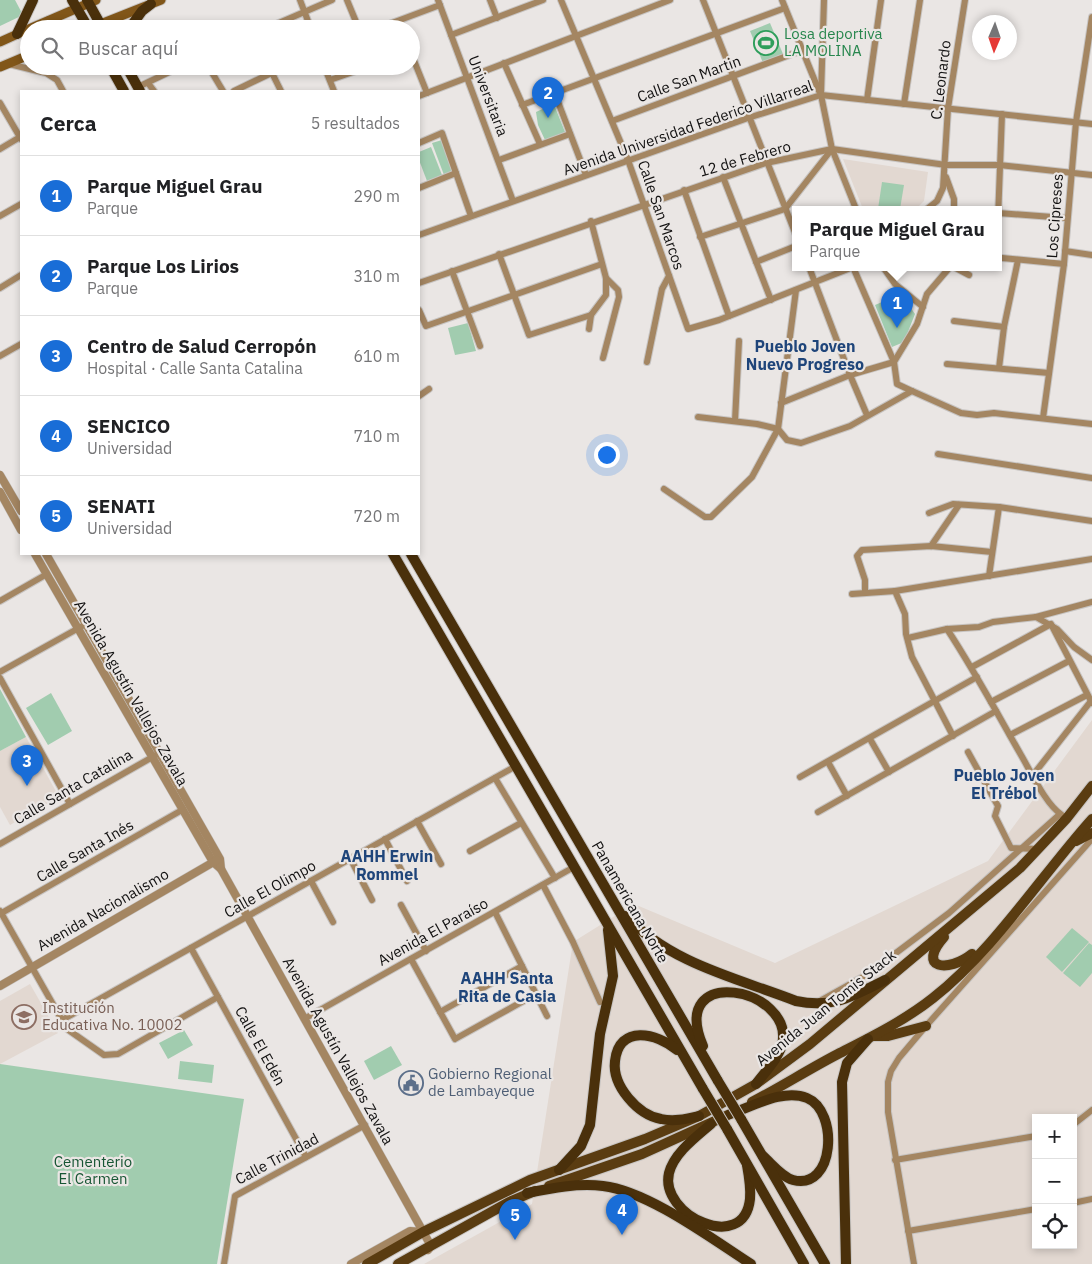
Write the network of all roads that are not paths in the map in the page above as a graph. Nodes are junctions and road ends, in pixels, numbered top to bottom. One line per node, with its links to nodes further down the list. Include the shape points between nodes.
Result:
1 (33, 0): 25 (highway)
2 (161, 0): 20 (main road)
3 (300, 0): 22 (street)
4 (332, 0): 22 (street)
5 (347, 0): 33 (street)
6 (490, 0): 24 (street)
7 (543, 0): 17 (street)
8 (561, 0): 40 (street, Calle San Marcos)
9 (670, 0): 40 (street)
10 (703, 0): 37 (street)
11 (782, 0): 21 (street)
12 (824, 0): 72 (street)
13 (881, 0): 74 (street)
14 (920, 0): 76 (street)
15 (965, 0): 78 (street, C. Leonardo)
16 (90, 1): 19 (main road); 28 (highway)
17 (532, 2): 24 (street)
18 (439, 3): 34 (street); 39 (street, Universitaria)
19 (74, 4): 26 (main road); 27 (highway)
20 (151, 4): 29 (main road); 30 (highway)
21 (785, 8): 37 (street); 42 (street)
22 (304, 11): 31 (street); 32 (street)
23 (1092, 17): 82 (street, Los Cipreses)
24 (497, 18): 39 (street)
25 (24, 20)
26 (50, 20)
27 (83, 20)
28 (99, 20)
29 (115, 20)
30 (135, 20)
31 (284, 20)
32 (308, 20)
33 (355, 20)
34 (399, 20)
35 (20, 28): 38 (highway)
36 (20, 33): 38 (main road)
37 (716, 33): 58 (street); 59 (street)
38 (17, 34): 41 (main road)
39 (451, 35): 57 (street, Universitaria)
40 (575, 36): 44 (street); 59 (street, Calle San Marcos)
41 (0, 42)
42 (802, 50): 58 (street, Calle San Martin); 72 (street)
43 (20, 59): 46 (main road)
44 (504, 63): 57 (street); 77 (street)
45 (20, 65): 46 (street)
46 (3, 66)
47 (49, 75): 63 (street, via 57,80)
48 (115, 75): 64 (highway)
49 (131, 75): 62 (highway)
50 (164, 75): 61 (street)
51 (213, 75): 66 (street)
52 (268, 75): 67 (street)
53 (273, 75): 68 (street)
54 (328, 75): 60 (street)
55 (344, 75): 60 (street)
56 (420, 75): 70 (street)
57 (467, 77): 70 (street); 90 (street, Universitaria)
58 (732, 77): 80 (street); 81 (street, Calle San Martin)
59 (592, 79): 71 (street); 81 (street, Calle San Marcos)
60 (330, 80): 69 (street)
61 (148, 83): 62 (street); 65 (street)
62 (139, 89)
63 (62, 90)
64 (123, 90)
65 (153, 90)
66 (221, 90)
67 (236, 90)
68 (280, 90)
69 (334, 90)
70 (427, 93): 73 (street)
71 (555, 94): 77 (street); 84 (street)
72 (821, 95): 74 (street, Avenida Universidad Federico Villarreal); 80 (street, Avenida Universidad Federico Villarreal); 89 (street)
73 (420, 96)
74 (867, 100): 76 (street, Avenida Universidad Federico Villarreal)
75 (0, 103): 85 (street)
76 (904, 104): 78 (street, Avenida Universidad Federico Villarreal)
77 (522, 105): 87 (street)
78 (948, 108): 79 (street, Avenida Universidad Federico Villarreal); 93 (street, C. Leonardo)
79 (1002, 114): 82 (street, Avenida Universidad Federico Villarreal); 94 (street)
80 (748, 118): 91 (street, Avenida Universidad Federico Villarreal); 92 (street)
81 (612, 121): 91 (street, Calle San Marcos)
82 (1076, 122): 83 (street, Avenida Universidad Federico Villarreal); 95 (street, Los Cipreses)
83 (1092, 124)
84 (570, 134): 87 (street); 98 (street)
85 (20, 138): 88 (street)
86 (420, 143): 96 (street, via 442,133)
87 (540, 144): 90 (street)
88 (0, 149)
89 (832, 149): 92 (street, 12 de Febrero); 93 (street, 12 de Febrero); 106 (street); 110 (street)
90 (499, 160): 103 (street, Universitaria)
91 (628, 160): 98 (street, Avenida Universidad Federico Villarreal); 104 (street, Calle San Marcos)
92 (766, 162): 100 (street, 12 de Febrero); 110 (street)
93 (946, 165): 94 (street, 12 de Febrero); 97 (street, C. Leonardo)
94 (999, 165): 95 (street, 12 de Febrero); 109 (street)
95 (1071, 172): 99 (street, 12 de Febrero); 114 (street, Los Cipreses)
96 (456, 173): 101 (street); 113 (street)
97 (945, 174): 107 (street, C. Leonardo, via 943,188); 108 (street)
98 (586, 175): 103 (street, Avenida Universidad Federico Villarreal)
99 (1092, 175)
100 (723, 177): 102 (street, 12 de Febrero); 116 (street)
101 (420, 187)
102 (684, 190): 104 (street, 12 de Febrero); 119 (street)
103 (514, 201): 113 (street, Avenida Universidad Federico Villarreal)
104 (644, 204): 115 (street, 12 de Febrero); 138 (street, Calle San Marcos)
105 (20, 205): 112 (street)
106 (855, 206)
107 (931, 206)
108 (954, 206)
109 (998, 206)
110 (785, 209): 116 (street); 117 (street)
111 (1002, 213): 114 (street)
112 (0, 216)
113 (472, 216): 118 (street, Avenida Universidad Federico Villarreal)
114 (1066, 218): 121 (street, Los Cipreses)
115 (591, 221): 122 (street, 12 de Febrero); 127 (street)
116 (741, 223): 119 (street); 126 (street)
117 (792, 226)
118 (420, 235)
119 (700, 237): 150 (street)
120 (792, 248): 126 (street)
121 (1065, 251): 123 (street); 128 (street, Los Cipreses)
122 (499, 254): 129 (street, 12 de Febrero); 144 (street)
123 (1092, 255)
124 (1002, 258): 125 (street)
125 (1018, 260): 128 (street); 152 (street)
126 (756, 262): 145 (street)
127 (602, 264): 139 (street); 144 (street)
128 (1064, 264): 163 (street, Los Cipreses)
129 (452, 271): 140 (street, 12 de Febrero); 148 (street)
130 (810, 271): 141 (street)
131 (844, 271): 141 (street)
132 (855, 271): 160 (street)
133 (886, 271): 146 (street, via 895,284)
134 (947, 271): 146 (street, via 928,294)
135 (962, 271): 136 (street)
136 (969, 275)
137 (20, 276): 142 (street)
138 (669, 276): 150 (street, Calle San Marcos, via 688,329); 159 (street, via 662,289)
139 (606, 278): 149 (street, via 606,295); 158 (street, via 618,290 619,297)
140 (420, 283)
141 (815, 283): 143 (street); 164 (street)
142 (0, 288)
143 (796, 290): 145 (street); 168 (street)
144 (514, 296): 148 (street); 149 (street, via 529,335)
145 (771, 300): 150 (street)
146 (923, 307): 160 (street, via 917,324)
147 (420, 312): 148 (street, via 426,326)
148 (468, 312): 156 (street)
149 (591, 315): 153 (street)
150 (729, 316)
151 (954, 321): 152 (street)
152 (1004, 326): 162 (street)
153 (589, 329)
154 (738, 341): 172 (street)
155 (20, 345): 157 (street)
156 (480, 346)
157 (0, 356)
158 (603, 358)
159 (647, 362)
160 (894, 362): 164 (street); 166 (street, via 897,384)
161 (947, 364): 162 (street)
162 (998, 368): 163 (street)
163 (1049, 373): 171 (street, Los Cipreses)
164 (850, 376): 168 (street); 169 (street)
165 (429, 390): 167 (street)
166 (912, 391): 169 (street); 171 (street, via 961,413)
167 (420, 395)
168 (781, 403): 174 (street)
169 (867, 416): 174 (street, via 850,426 801,443 787,440)
170 (698, 417): 172 (street)
171 (1043, 418): 173 (street)
172 (735, 421): 174 (street)
173 (1092, 424)
174 (778, 429): 178 (street, via 752,476 711,517 705,517)
175 (938, 454): 177 (street)
176 (0, 475): 182 (street)
177 (1092, 478)
178 (664, 489)
179 (0, 492): 185 (street)
180 (959, 505): 181 (street); 183 (street, via 953,504); 186 (street)
181 (999, 507): 184 (street); 187 (street)
182 (20, 509)
183 (929, 513)
184 (1092, 522)
185 (20, 528)
186 (931, 546): 187 (street); 196 (street, via 860,552 857,556 865,580)
187 (992, 552): 194 (street)
188 (36, 555): 193 (street, Avenida Agustín Vallejos Zavala)
189 (47, 555): 201 (street, Avenida Agustín Vallejos Zavala)
190 (394, 555): 222 (highway, Panamericana Norte)
191 (412, 555): 253 (highway, Panamericana Norte)
192 (1092, 558): 194 (street)
193 (47, 574): 198 (street); 203 (street, Avenida Agustín Vallejos Zavala)
194 (989, 576): 195 (street)
195 (896, 591): 196 (street); 205 (street, via 902,602)
196 (865, 592): 197 (street)
197 (852, 594)
198 (0, 601)
199 (1092, 602): 200 (street)
200 (1036, 617): 202 (street); 204 (street)
201 (86, 624): 203 (street); 220 (street, Avenida Agustín Vallejos Zavala)
202 (1051, 624): 206 (street); 207 (street); 208 (street)
203 (78, 629): 209 (street); 220 (street, Avenida Agustín Vallejos Zavala)
204 (947, 630): 205 (street); 208 (street)
205 (908, 638): 213 (street, via 912,657)
206 (1092, 660)
207 (1069, 661): 212 (street); 214 (street)
208 (972, 667): 210 (street)
209 (0, 672)
210 (977, 677): 213 (street); 214 (street)
211 (0, 678): 229 (street)
212 (1090, 699): 216 (street); 224 (street)
213 (936, 702): 217 (street); 218 (street)
214 (991, 702): 215 (street)
215 (996, 711): 216 (street); 217 (street)
216 (1010, 735): 224 (street)
217 (953, 736): 223 (street)
218 (870, 739): 221 (street); 223 (street)
219 (968, 752): 241 (street, via 998,806 995,816 1011,848)
220 (156, 755): 229 (street, Calle Santa Catalina); 230 (street, Avenida Agustín Vallejos Zavala); 245 (street, Avenida Agustín Vallejos Zavala)
221 (828, 762): 225 (street); 228 (street)
222 (516, 766): 226 (street, Calle El Olimpo); 247 (highway, Panamericana Norte)
223 (889, 772): 228 (street)
224 (1033, 775): 232 (street, via 1055,811)
225 (800, 777)
226 (494, 778): 234 (street, Calle El Olimpo); 235 (street)
227 (1092, 786): 232 (main road, Avenida Juan Tomis Stack)
228 (847, 796): 231 (street)
229 (70, 804): 240 (street, Calle Santa Catalina)
230 (182, 810): 245 (street, Avenida Agustín Vallejos Zavala); 255 (street, Calle Santa Inés)
231 (818, 812)
232 (1064, 816): 241 (street, Avenida Juan Tomis Stack); 242 (main road, Avenida Juan Tomis Stack)
233 (1092, 819): 239 (main road, Avenida Juan Tomis Stack)
234 (417, 821): 237 (street, Calle El Olimpo); 246 (street)
235 (521, 822): 243 (street); 248 (street)
236 (1092, 833): 239 (main road)
237 (385, 839): 244 (street, Calle El Olimpo); 250 (street)
238 (1092, 839): 282 (street)
239 (1070, 843): 261 (main road, Avenida Juan Tomis Stack)
240 (0, 844)
241 (1022, 848): 242 (street); 262 (street, Avenida Juan Tomis Stack, via 949,913)
242 (1040, 849): 258 (main road, Avenida Juan Tomis Stack)
243 (470, 851)
244 (350, 858): 249 (street, Calle El Olimpo); 252 (street)
245 (216, 861): 257 (street, Avenida Agustín Vallejos Zavala); 269 (street, Avenida Nacionalismo)
246 (441, 864)
247 (574, 867): 248 (street, Avenida El Paraíso); 260 (highway, Panamericana Norte)
248 (555, 878): 251 (street, Avenida El Paraíso)
249 (311, 880): 257 (street, Calle El Olimpo); 259 (street)
250 (407, 881)
251 (543, 885): 256 (street, Avenida El Paraíso); 276 (street)
252 (372, 900)
253 (613, 902): 277 (highway, via 648,937 677,955 796,1001); 285 (highway, Panamericana Norte)
254 (401, 905): 264 (street)
255 (0, 912): 269 (street)
256 (495, 912): 264 (street, Avenida El Paraíso); 268 (street)
257 (247, 916): 263 (street, Calle El Olimpo); 280 (street, Avenida Agustín Vallejos Zavala)
258 (961, 918): 261 (main road, via 934,950 934,960 938,965 949,967 956,964); 265 (main road, Avenida Juan Tomis Stack)
259 (333, 922)
260 (607, 924): 284 (highway, Panamericana Norte); 298 (highway, via 613,976 600,1034 593,1114 581,1146)
261 (995, 935): 283 (main road, Avenida Juan Tomis Stack, via 934,997)
262 (905, 946): 265 (street); 267 (street, Avenida Juan Tomis Stack)
263 (191, 948): 275 (street, Calle El Edén); 281 (street, Calle El Olimpo)
264 (426, 950): 266 (street, Avenida El Paraíso)
265 (921, 950): 270 (main road, Avenida Juan Tomis Stack)
266 (410, 959): 278 (street); 280 (street, Avenida El Paraíso)
267 (882, 964): 270 (street); 271 (street, Avenida Juan Tomis Stack)
268 (522, 966): 273 (street); 278 (street)
269 (32, 967): 272 (street, Avenida Nacionalismo); 281 (street)
270 (888, 978): 274 (highway); 286 (main road, Avenida Juan Tomis Stack, via 810,1044)
271 (856, 982): 274 (street); 277 (street, Avenida Juan Tomis Stack)
272 (0, 986)
273 (536, 994): 278 (street, via 455,1039); 279 (street)
274 (854, 996): 277 (highway, via 837,1003)
275 (218, 997): 281 (street, via 112,1055 96,1051 68,1029); 295 (street, Calle El Edén)
276 (600, 1002)
277 (813, 1004)
278 (440, 1012)
279 (547, 1016)
280 (304, 1019): 292 (street, Avenida Agustín Vallejos Zavala)
281 (62, 1020)
282 (926, 1026): 283 (main road); 296 (street, via 899,1058 888,1082 888,1112)
283 (871, 1038): 288 (main road, Avenida Juan Tomis Stack); 314 (highway, via 847,1063 842,1082)
284 (682, 1054): 289 (highway, via 656,1036 632,1036 618,1051 616,1072 631,1100 650,1116 675,1121); 297 (highway, Panamericana Norte, bridge)
285 (707, 1064): 286 (highway, via 696,1026 701,1002 718,993 746,995 771,1009 782,1028 782,1047); 294 (highway, Panamericana Norte, bridge)
286 (756, 1084): 289 (main road, Avenida Juan Tomis Stack)
287 (1092, 1110): 290 (street)
288 (730, 1114): 291 (main road, Avenida Juan Tomis Stack); 294 (highway, via 788,1096 815,1102 825,1118 828,1140 826,1160 818,1174 795,1180 786,1177)
289 (699, 1116): 298 (main road, Avenida Juan Tomis Stack)
290 (1077, 1122)
291 (711, 1124): 297 (highway, via 679,1155 669,1173 669,1190 680,1206 711,1226 720,1228 737,1224 750,1200); 299 (main road, Avenida Juan Tomis Stack, via 642,1154)
292 (365, 1125): 295 (street, Calle Trinidad); 303 (street, Avenida Agustín Vallejos Zavala)
293 (1032, 1137): 296 (street)
294 (763, 1156): 313 (highway, Panamericana Norte)
295 (306, 1157): 306 (street, Calle Trinidad, via 235,1196)
296 (895, 1160): 304 (street)
297 (747, 1165): 312 (highway, Panamericana Norte)
298 (559, 1170): 303 (main road, Avenida Juan Tomis Stack, via 530,1180)
299 (527, 1193): 305 (main road, Avenida Juan Tomis Stack); 311 (highway, via 590,1185 622,1189 650,1202)
300 (1092, 1199): 301 (street)
301 (1077, 1202)
302 (1032, 1210): 304 (street)
303 (423, 1232): 305 (street, Avenida Agustín Vallejos Zavala); 307 (street, Avenida Juan Tomis Stack, via 410,1231); 308 (main road, Avenida Juan Tomis Stack)
304 (908, 1232): 315 (street)
305 (431, 1246): 309 (main road, Avenida Juan Tomis Stack); 310 (street, Avenida Juan Tomis Stack)
306 (224, 1264)
307 (352, 1264)
308 (367, 1264)
309 (398, 1264)
310 (406, 1264)
311 (751, 1264)
312 (804, 1264)
313 (825, 1264)
314 (846, 1264)
315 (914, 1264)

